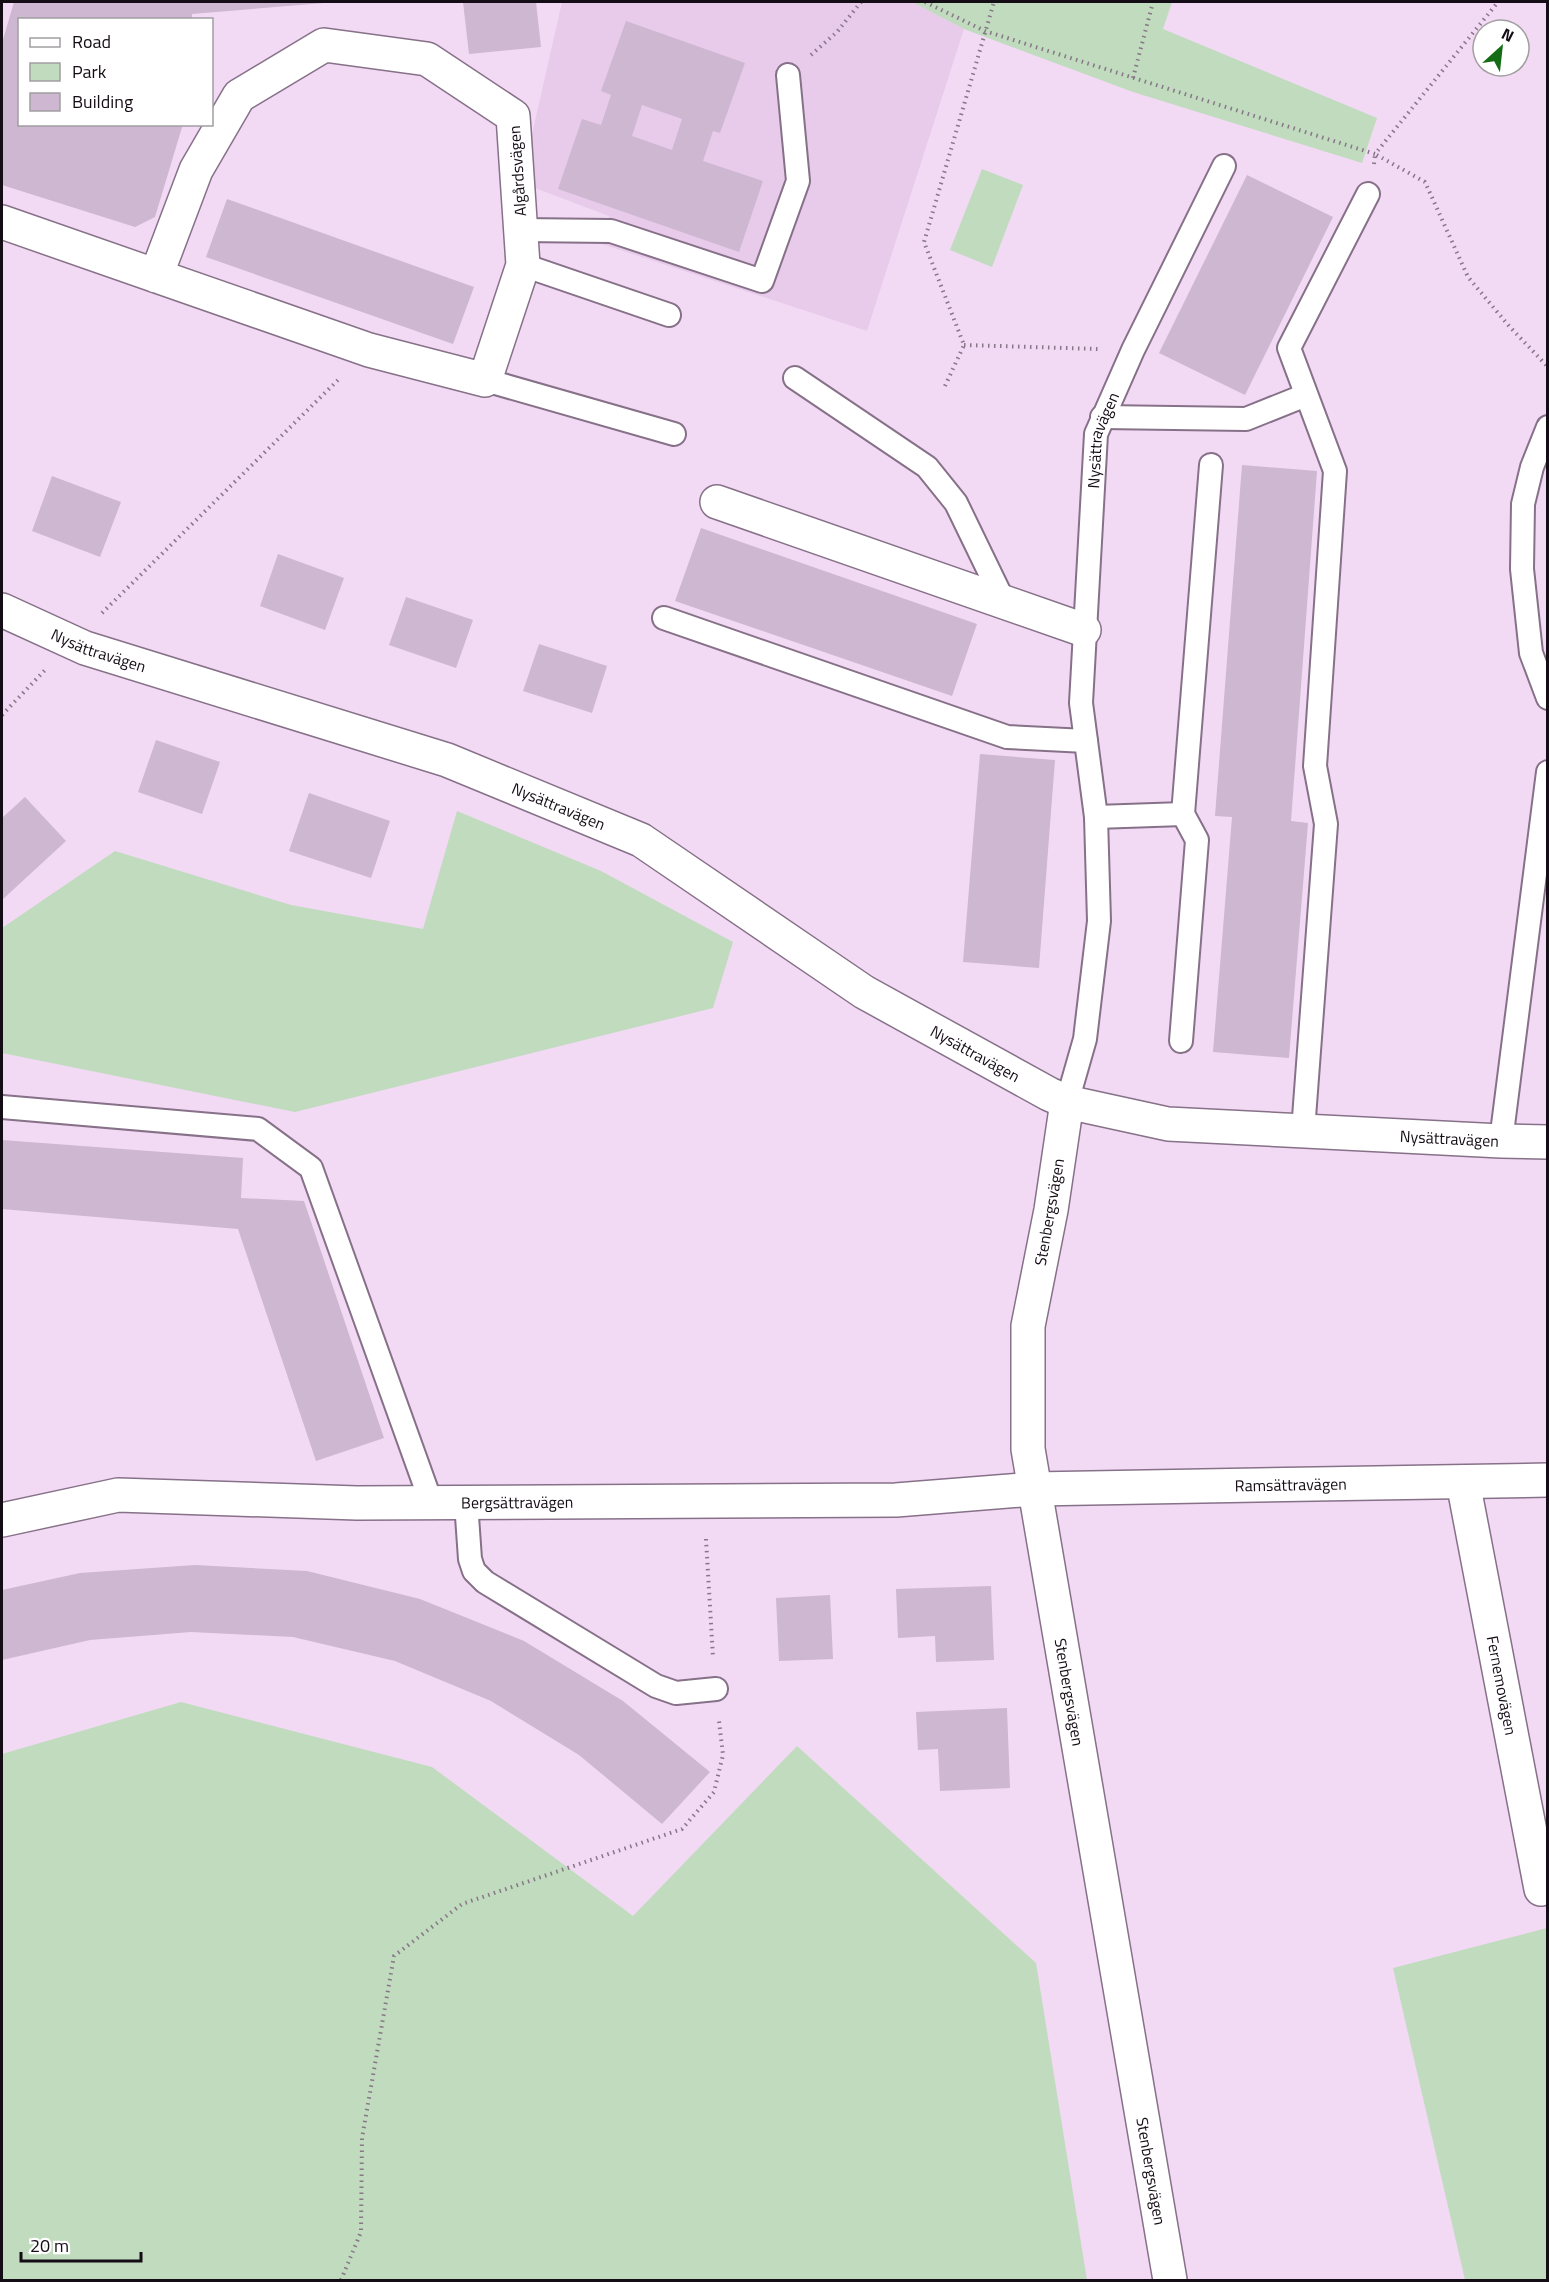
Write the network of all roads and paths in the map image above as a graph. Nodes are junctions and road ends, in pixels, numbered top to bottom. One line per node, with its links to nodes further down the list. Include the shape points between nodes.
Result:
1 (861, 2): 7 (path, via 837,32)
2 (925, 2): 6 (path)
3 (994, 2): 6 (path)
4 (1153, 2): 8 (path)
5 (1498, 2): 9 (path)
6 (985, 31): 8 (path); 17 (path, via 924,242)
7 (788, 75): 13 (lane, via 798,181 762,281 611,231)
8 (1133, 78): 9 (path)
9 (1375, 154): 20 (path, via 1425,182 1468,277)
10 (1224, 166): 18 (lane, Nysättravägen)
11 (1368, 194): 24 (lane, via 1289,348)
12 (2, 222): 15 (street)
13 (521, 230): 14 (street, Algårdsvägen); 15 (street, Algårdsvägen, via 513,116 427,58 324,45 238,96 196,170)
14 (523, 265): 16 (lane); 22 (street, Algårdsvägen)
15 (156, 276): 19 (street)
16 (669, 315)
17 (964, 345): 18 (path); 23 (path)
18 (1133, 350): 25 (lane, Nysättravägen)
19 (369, 351): 22 (street); 34 (path)
20 (1548, 367)
21 (795, 378): 30 (lane, via 927,467 956,503)
22 (485, 380): 27 (lane)
23 (945, 386)
24 (1306, 395): 25 (lane, via 1246,419); 44 (lane, via 1335,471 1315,766 1326,824)
25 (1102, 417): 33 (lane, Nysättravägen, via 1096,434)
26 (1548, 427): 35 (lane, via 1523,504 1522,569 1531,653)
27 (674, 434)
28 (1211, 465): 39 (lane)
29 (717, 502): 30 (street)
30 (1004, 602): 33 (street)
31 (2, 610): 34 (street, Nysättravägen)
32 (664, 618): 37 (lane, via 1007,737)
33 (1084, 630): 37 (lane, Nysättravägen, via 1081,703)
34 (72, 642): 36 (path); 42 (street, Nysättravägen, via 447,760 641,840 864,992)
35 (1548, 698)
36 (2, 715)
37 (1086, 741): 40 (lane, Nysättravägen)
38 (1548, 772): 45 (lane)
39 (1183, 814): 40 (lane); 41 (lane, via 1197,840)
40 (1095, 817): 42 (lane, Nysättravägen, via 1099,921 1085,1039)
41 (1181, 1041)
42 (1067, 1102): 44 (street, Nysättravägen, via 1168,1124); 49 (street, Stenbergsvägen, via 1028,1326 1028,1449)
43 (2, 1107): 51 (lane, via 258,1129 311,1167)
44 (1303, 1131): 45 (street, Nysättravägen)
45 (1501, 1141): 46 (street, Nysättravägen)
46 (1548, 1142)
47 (1548, 1480): 48 (street, Ramsättravägen)
48 (1463, 1482): 49 (street, Ramsättravägen); 55 (street, Fernemovägen)
49 (1034, 1489): 50 (street, Bergsättravägen, via 896,1500); 57 (street, Stenbergsvägen)
50 (703, 1501): 52 (street, Bergsättravägen); 54 (path)
51 (431, 1502): 52 (street, Bergsättravägen); 53 (street, Bergsättravägen, via 118,1495)
52 (466, 1502): 54 (lane, via 470,1559 474,1571 485,1582 656,1686 676,1693)
53 (2, 1520)
54 (716, 1689): 56 (path, via 723,1755 714,1792 682,1829 462,1904 394,1956 362,2138 361,2232)
55 (1541, 1889)
56 (340, 2280)
57 (1170, 2280)

